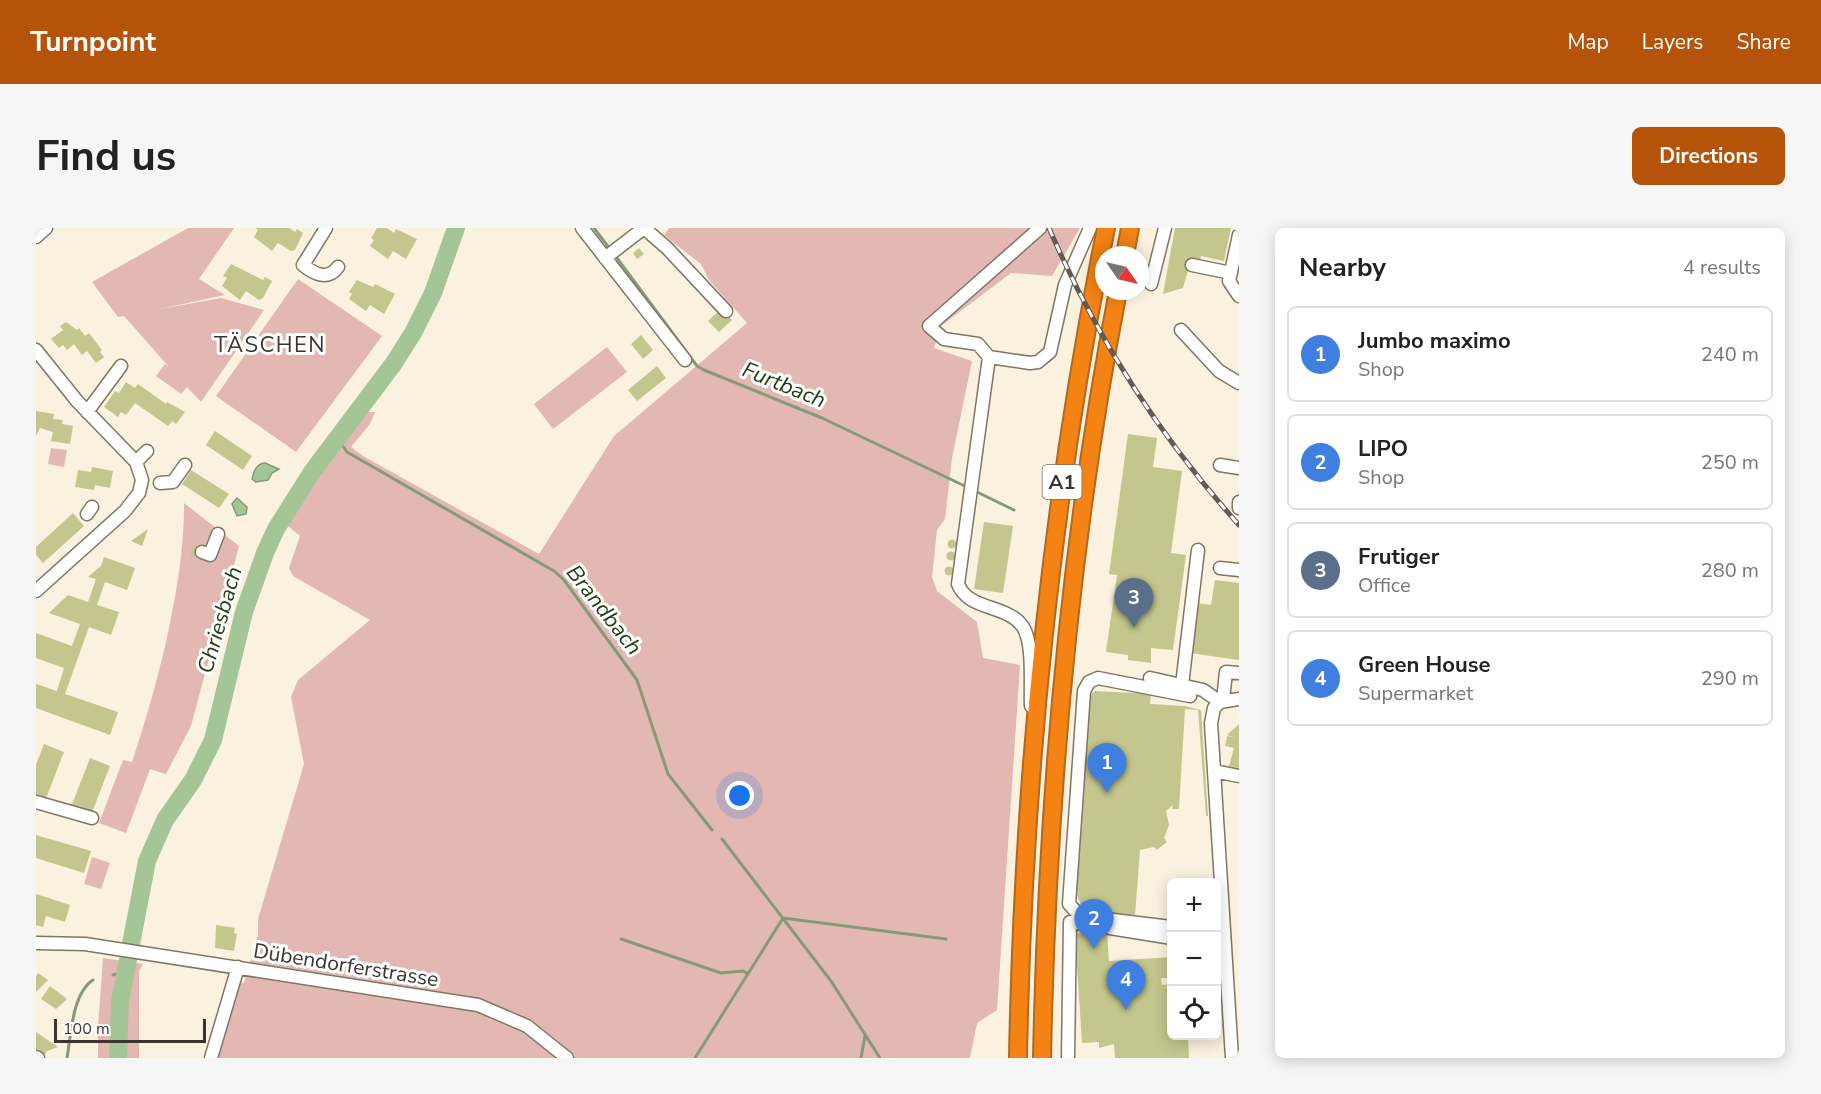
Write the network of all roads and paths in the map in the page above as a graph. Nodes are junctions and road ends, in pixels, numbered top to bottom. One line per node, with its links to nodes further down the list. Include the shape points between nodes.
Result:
1 (326, 228): 12 (street, via 303,265 321,275)
2 (582, 228): 10 (street)
3 (1040, 228): 20 (street, via 929,326 945,339 978,344)
4 (1090, 228): 20 (street, via 1065,285 1052,345 1045,357 1030,363)
5 (1106, 228): 45 (highway, A1, via 1064,469)
6 (1130, 228): 9 (highway)
7 (1165, 228): 14 (street)
8 (1239, 234): 13 (street)
9 (1127, 246)
10 (610, 254): 17 (street, via 632,245 644,228); 21 (street)
11 (1192, 265): 13 (street)
12 (338, 267)
13 (1231, 273): 15 (street, via 1229,281)
14 (1151, 284)
15 (1239, 296)
16 (1116, 300): 50 (highway, A1, via 1092,440 1072,593)
17 (726, 311)
18 (1181, 330): 23 (street, via 1219,371)
19 (38, 357): 24 (street)
20 (989, 357): 45 (street, via 958,584 967,597 1018,621 1028,642)
21 (685, 360)
22 (118, 365): 24 (street)
23 (1239, 382)
24 (85, 410): 26 (street)
25 (147, 451): 26 (street)
26 (136, 462): 38 (street, via 142,487 125,511)
27 (185, 465): 30 (street, via 173,482)
28 (1220, 465): 29 (street)
29 (1239, 468)
30 (160, 483)
31 (1239, 502): 32 (street)
32 (1239, 508)
33 (218, 534): 35 (street, via 210,555)
34 (1198, 550): 41 (street)
35 (202, 552)
36 (1220, 568): 37 (street)
37 (1239, 570)
38 (36, 591)
39 (1239, 673): 44 (street, via 1226,672)
40 (1150, 678): 41 (street)
41 (1182, 685): 44 (street, via 1203,690)
42 (1190, 696): 51 (street, via 1098,678 1089,682 1084,691)
43 (1239, 699): 44 (street)
44 (1221, 701): 46 (street, via 1214,708 1211,723)
45 (1034, 738): 58 (highway, A1)
46 (1214, 771): 47 (street); 61 (street)
47 (1239, 776)
48 (36, 802): 49 (street)
49 (92, 818)
50 (1047, 891): 51 (street); 59 (highway, A1)
51 (1069, 904): 52 (street, via 1080,916)
52 (1167, 927)
53 (1167, 937): 60 (street, via 1070,922)
54 (36, 943): 55 (street, Dübendorferstrasse, via 71,943)
55 (238, 967): 56 (street); 57 (street, Dübendorferstrasse, via 478,1005 527,1026)
56 (211, 1058)
57 (567, 1058)
58 (1018, 1058)
59 (1042, 1058)
60 (1068, 1058)
61 (1232, 1058)

